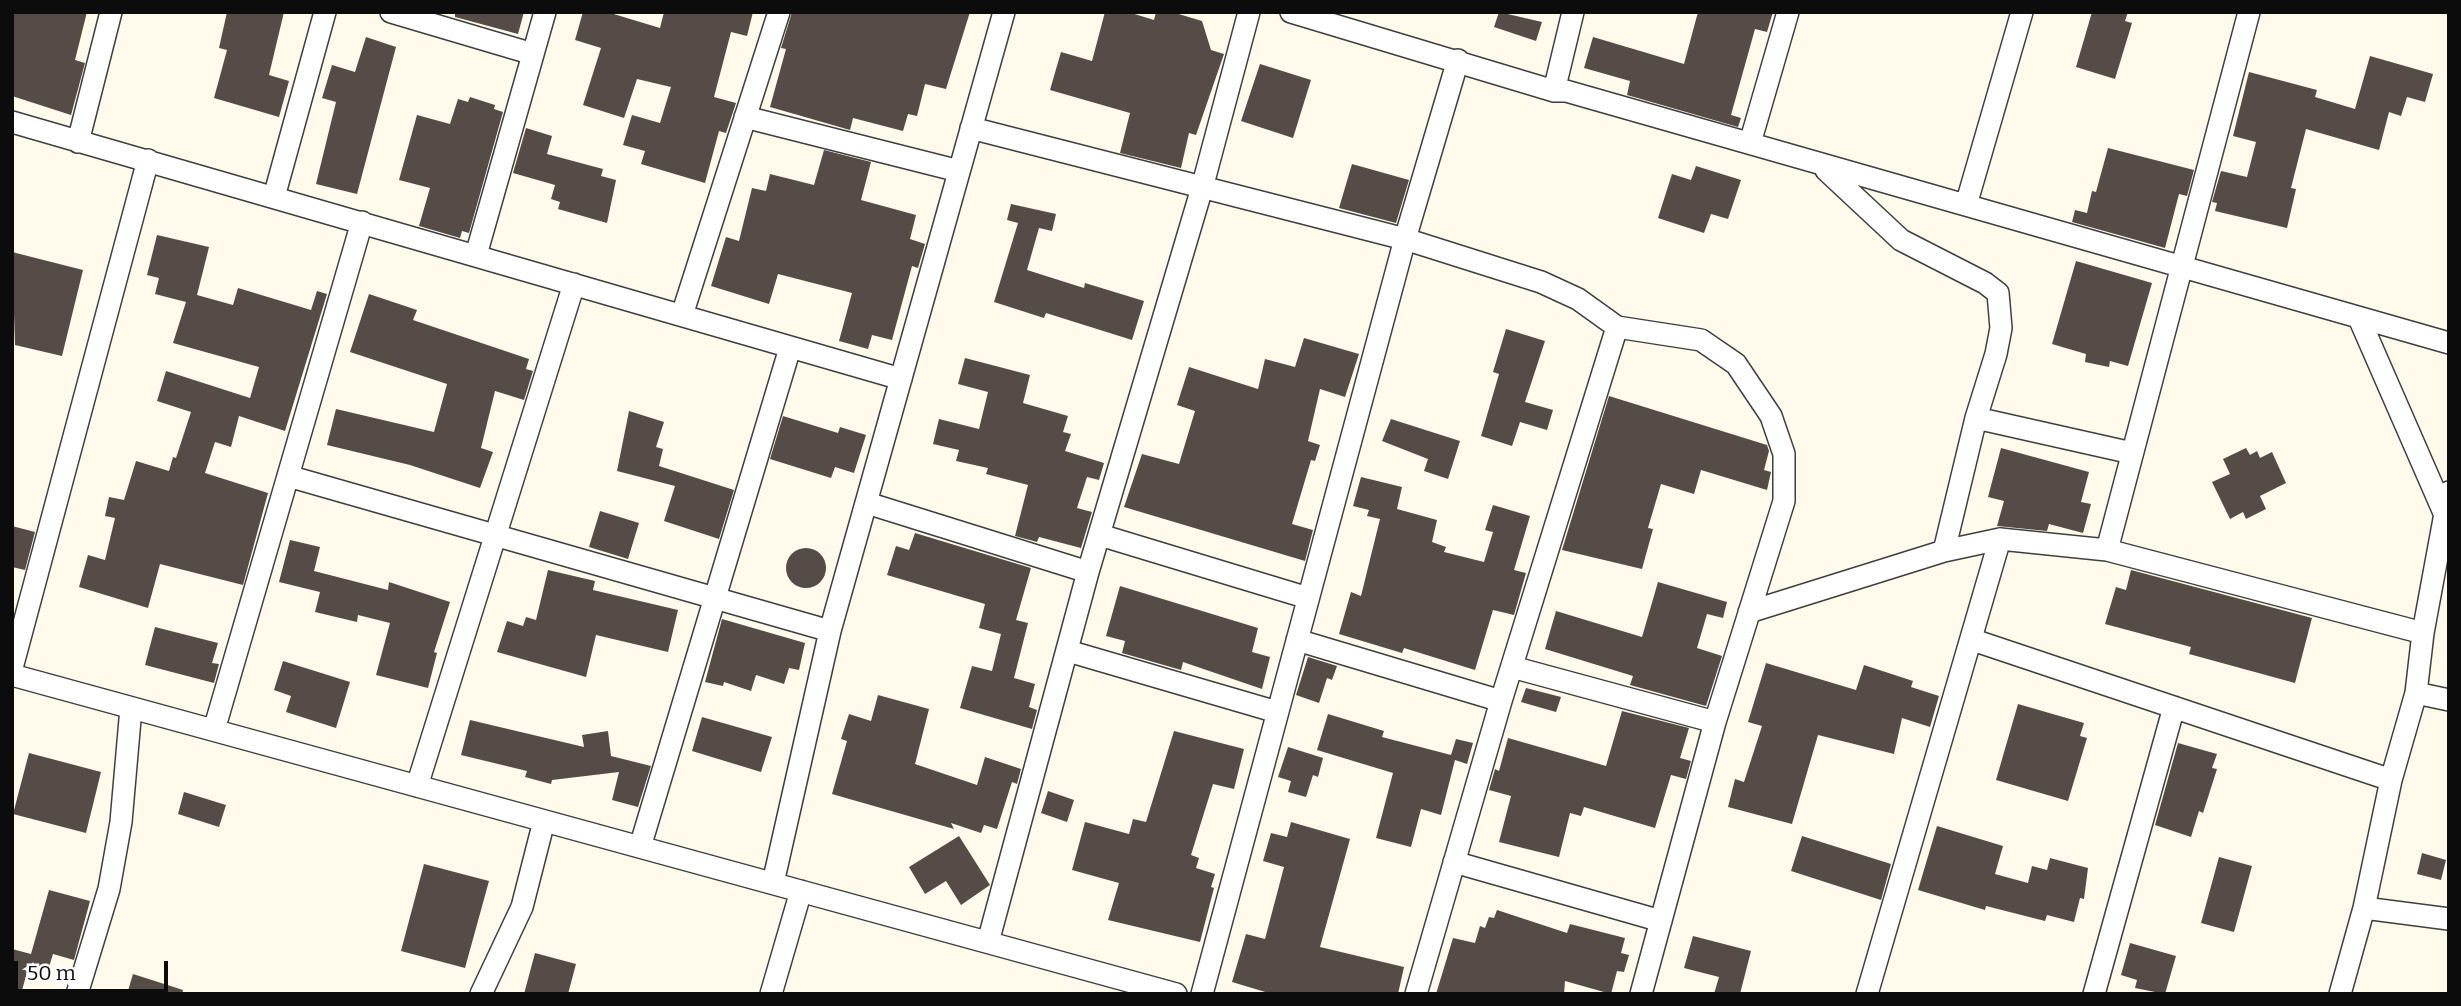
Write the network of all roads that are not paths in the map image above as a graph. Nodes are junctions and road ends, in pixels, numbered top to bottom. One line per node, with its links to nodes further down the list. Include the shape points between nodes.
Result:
1 (111, 12): 20 (street)
2 (325, 12): 26 (street)
3 (391, 12): 14 (street)
4 (545, 12): 14 (street)
5 (779, 12): 17 (street)
6 (1004, 12): 19 (street)
7 (1249, 12): 25 (street)
8 (1291, 12): 13 (street)
9 (1573, 12): 16 (street)
10 (1788, 12): 21 (street)
11 (2022, 12): 27 (street)
12 (2249, 12): 31 (street)
13 (1344, 20): 15 (street)
14 (533, 54): 30 (street)
15 (1458, 60): 16 (street); 29 (street)
16 (1554, 91): 21 (street)
17 (745, 117): 24 (street); 33 (street)
18 (12, 122): 20 (street)
19 (971, 128): 24 (street); 25 (street)
20 (78, 142): 22 (street)
21 (1750, 144): 23 (street)
22 (148, 160): 26 (street); 60 (street)
23 (1816, 162): 27 (street); 39 (street, via 1839,178 1901,240 1998,293 2001,328)
24 (959, 171): 38 (street)
25 (1202, 188): 29 (street); 46 (street)
26 (274, 197): 28 (street)
27 (1966, 205): 31 (street)
28 (362, 222): 30 (street); 41 (street)
29 (1405, 239): 35 (street, via 1541,282 1578,299); 52 (street)
30 (476, 255): 32 (street)
31 (2181, 267): 34 (street); 40 (street)
32 (574, 284): 33 (street); 45 (street)
33 (682, 315): 37 (street)
34 (2359, 318): 36 (street); 44 (street)
35 (1617, 327): 53 (street, via 1701,341 1736,364 1771,416 1784,454 1784,501); 59 (street)
36 (2449, 344)
37 (790, 348): 38 (street); 51 (street)
38 (901, 379): 43 (street)
39 (1976, 418): 40 (street); 49 (street)
40 (2132, 453): 48 (street)
41 (288, 476): 45 (street); 69 (street)
42 (2449, 492): 44 (street)
43 (867, 503): 50 (street); 54 (street)
44 (2445, 515): 55 (street)
45 (495, 535): 51 (street); 71 (street)
46 (1100, 535): 50 (street); 52 (street)
47 (2000, 539): 48 (street); 49 (street); 57 (street)
48 (2107, 550): 55 (street)
49 (1944, 551): 53 (street)
50 (1088, 572): 58 (street)
51 (714, 598): 54 (street); 73 (street)
52 (1308, 598): 56 (street)
53 (1749, 612): 68 (street)
54 (830, 631): 75 (street)
55 (2423, 633): 62 (street)
56 (1297, 640): 64 (street); 67 (street)
57 (1973, 640): 65 (street); 88 (street)
58 (1068, 651): 67 (street); 80 (street)
59 (1512, 667): 64 (street); 68 (street)
60 (12, 668)
61 (12, 675): 66 (street)
62 (2416, 693): 63 (street); 70 (street)
63 (2449, 700)
64 (1501, 701): 74 (street)
65 (2174, 707): 70 (street); 89 (street)
66 (131, 708): 69 (street); 81 (street, via 121,822 109,889)
67 (1277, 712): 85 (street)
68 (1715, 722): 79 (street)
69 (214, 730): 71 (street)
70 (2391, 780): 77 (street)
71 (417, 786): 72 (street)
72 (544, 821): 73 (street); 82 (street, via 522,907)
73 (640, 847): 75 (street)
74 (1454, 862): 79 (street); 86 (street)
75 (773, 883): 76 (street)
76 (801, 891): 80 (street); 83 (street)
77 (2364, 908): 78 (street); 90 (street)
78 (2449, 919)
79 (1661, 921): 87 (street)
80 (988, 942): 84 (street)
81 (77, 994)
82 (481, 994)
83 (771, 994)
84 (1177, 994)
85 (1202, 994)
86 (1416, 994)
87 (1641, 994)
88 (1867, 994)
89 (2094, 994)
90 (2340, 994)

